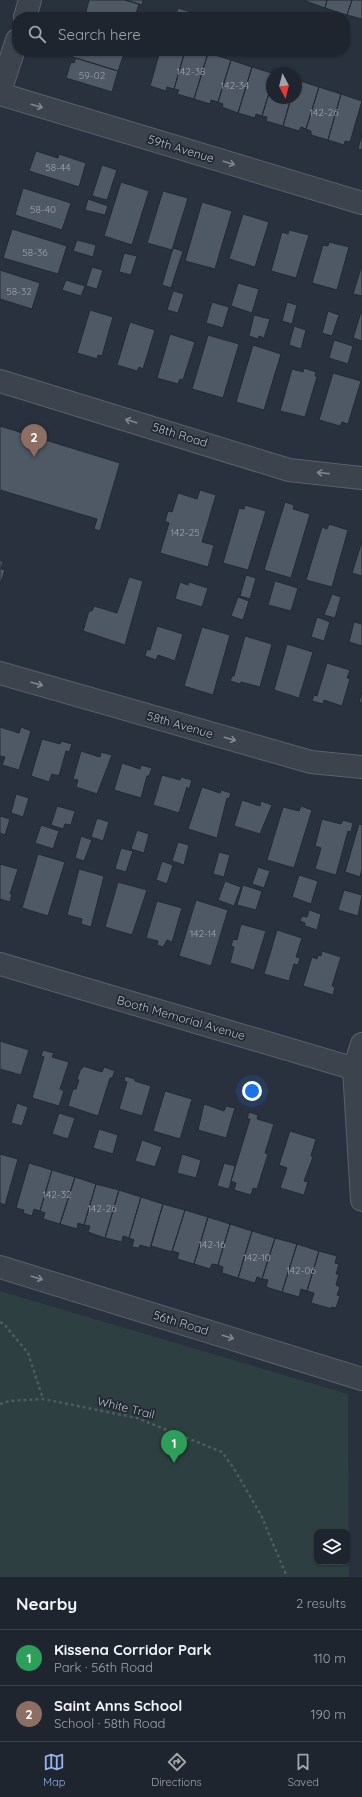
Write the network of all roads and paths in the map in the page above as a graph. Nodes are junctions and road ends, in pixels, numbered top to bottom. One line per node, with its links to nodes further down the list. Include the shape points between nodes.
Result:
1 (30, 0): 2 (street)
2 (26, 12)
3 (12, 55): 4 (street)
4 (0, 91)
5 (0, 94): 6 (street, 59th Avenue, one-way to 6)
6 (362, 203)
7 (0, 381): 8 (street, 58th Road, one-way to 7, via 289,470)
8 (362, 478)
9 (0, 673): 10 (street, 58th Avenue, one-way to 10, via 311,762)
10 (362, 767)
11 (0, 964): 13 (street, Booth Memorial Avenue)
12 (362, 1044): 13 (street)
13 (358, 1070): 14 (street)
14 (362, 1200)
15 (0, 1267): 17 (street, 56th Road, one-way to 17)
16 (0, 1322): 18 (path, via 28,1353)
17 (362, 1379)
18 (43, 1399): 19 (path, White Trail); 20 (path, White Trail, via 138,1418 222,1452 260,1515)
19 (0, 1404)
20 (287, 1577)

